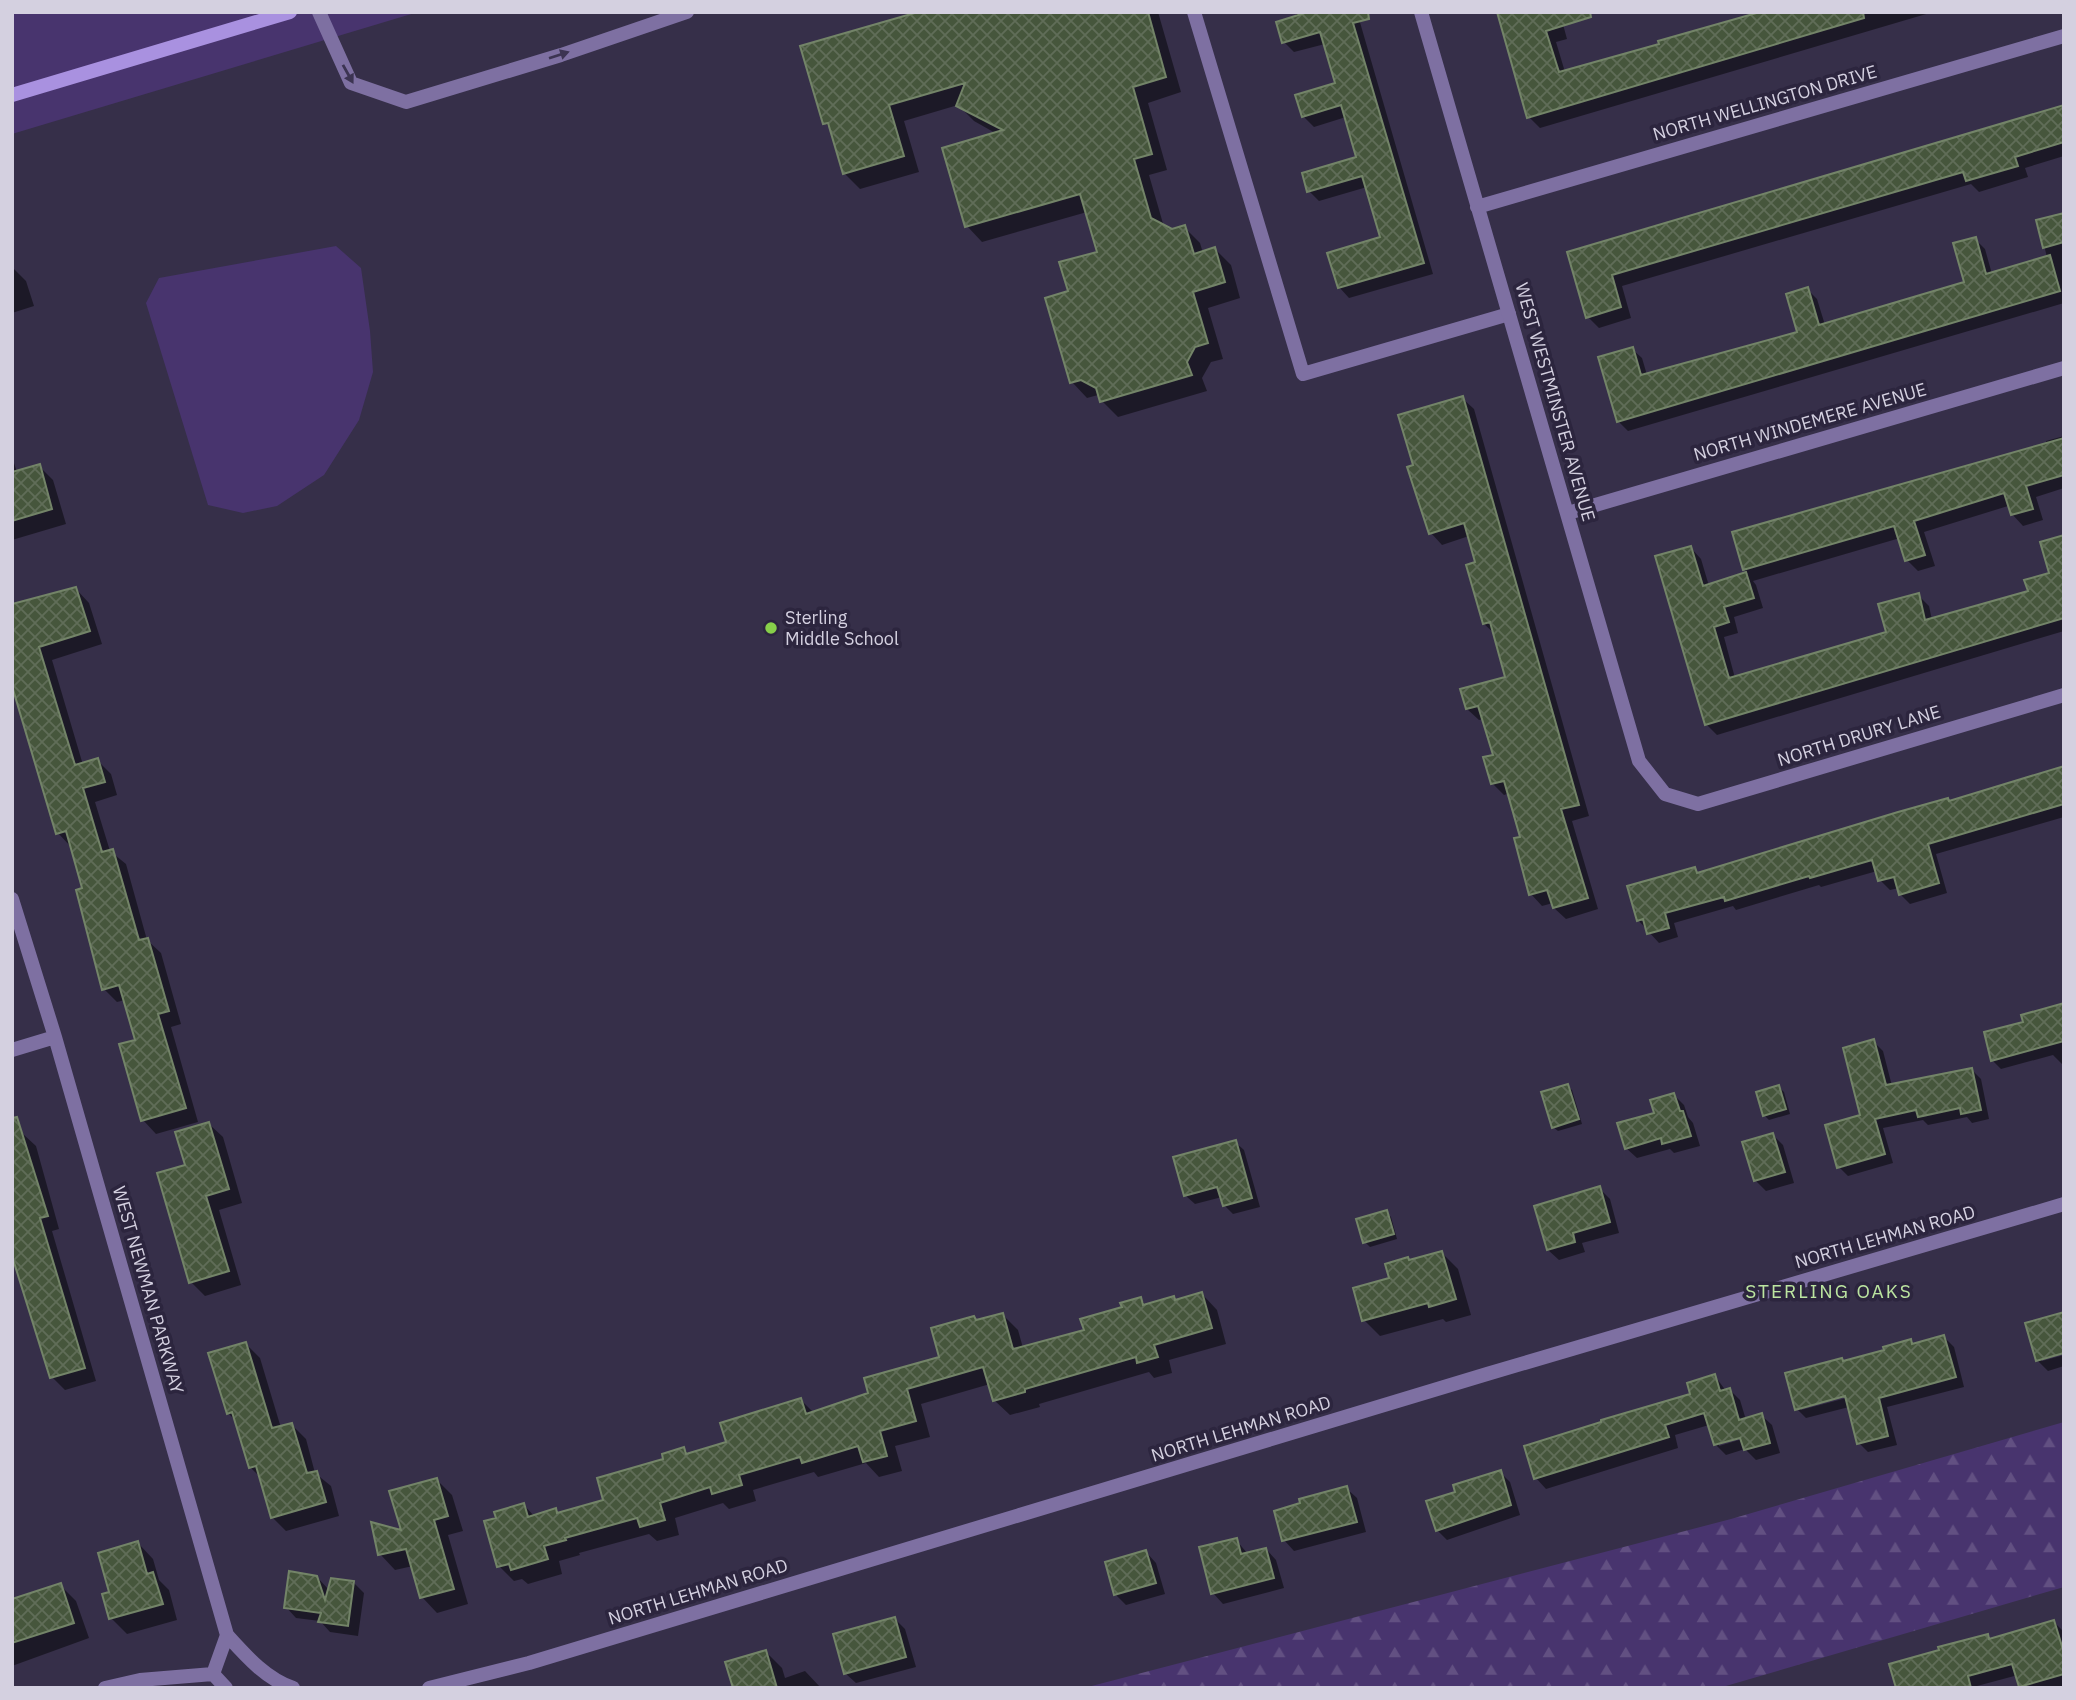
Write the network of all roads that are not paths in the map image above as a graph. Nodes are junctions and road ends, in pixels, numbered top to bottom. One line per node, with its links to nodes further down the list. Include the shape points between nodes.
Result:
1 (290, 12): 7 (main road)
2 (319, 12): 3 (street, one-way to 3, via 351,83 406,102)
3 (687, 12)
4 (1194, 12): 9 (street, via 1303,374)
5 (1421, 12): 8 (street, WEST WESTMINSTER AVENUE)
6 (2064, 36): 8 (street, NORTH WELLINGTON DRIVE)
7 (12, 95)
8 (1477, 206): 9 (street, WEST WESTMINSTER AVENUE)
9 (1509, 314): 11 (street, WEST WESTMINSTER AVENUE)
10 (2064, 368): 11 (street, NORTH WINDEMERE AVENUE)
11 (1568, 513): 13 (street, WEST WESTMINSTER AVENUE, via 1639,761)
12 (2064, 695): 13 (street, NORTH DRURY LANE, via 1699,804)
13 (1665, 794)
14 (12, 899): 15 (street, WEST NEWMAN PARKWAY)
15 (55, 1037): 16 (street); 18 (street, WEST NEWMAN PARKWAY)
16 (12, 1050)
17 (2064, 1204): 23 (street, NORTH LEHMAN ROAD, via 529,1663)
18 (227, 1636): 19 (street); 22 (street, via 250,1661)
19 (213, 1674): 20 (street, via 139,1680); 21 (street)
20 (105, 1688)
21 (226, 1688)
22 (293, 1688)
23 (429, 1688)

